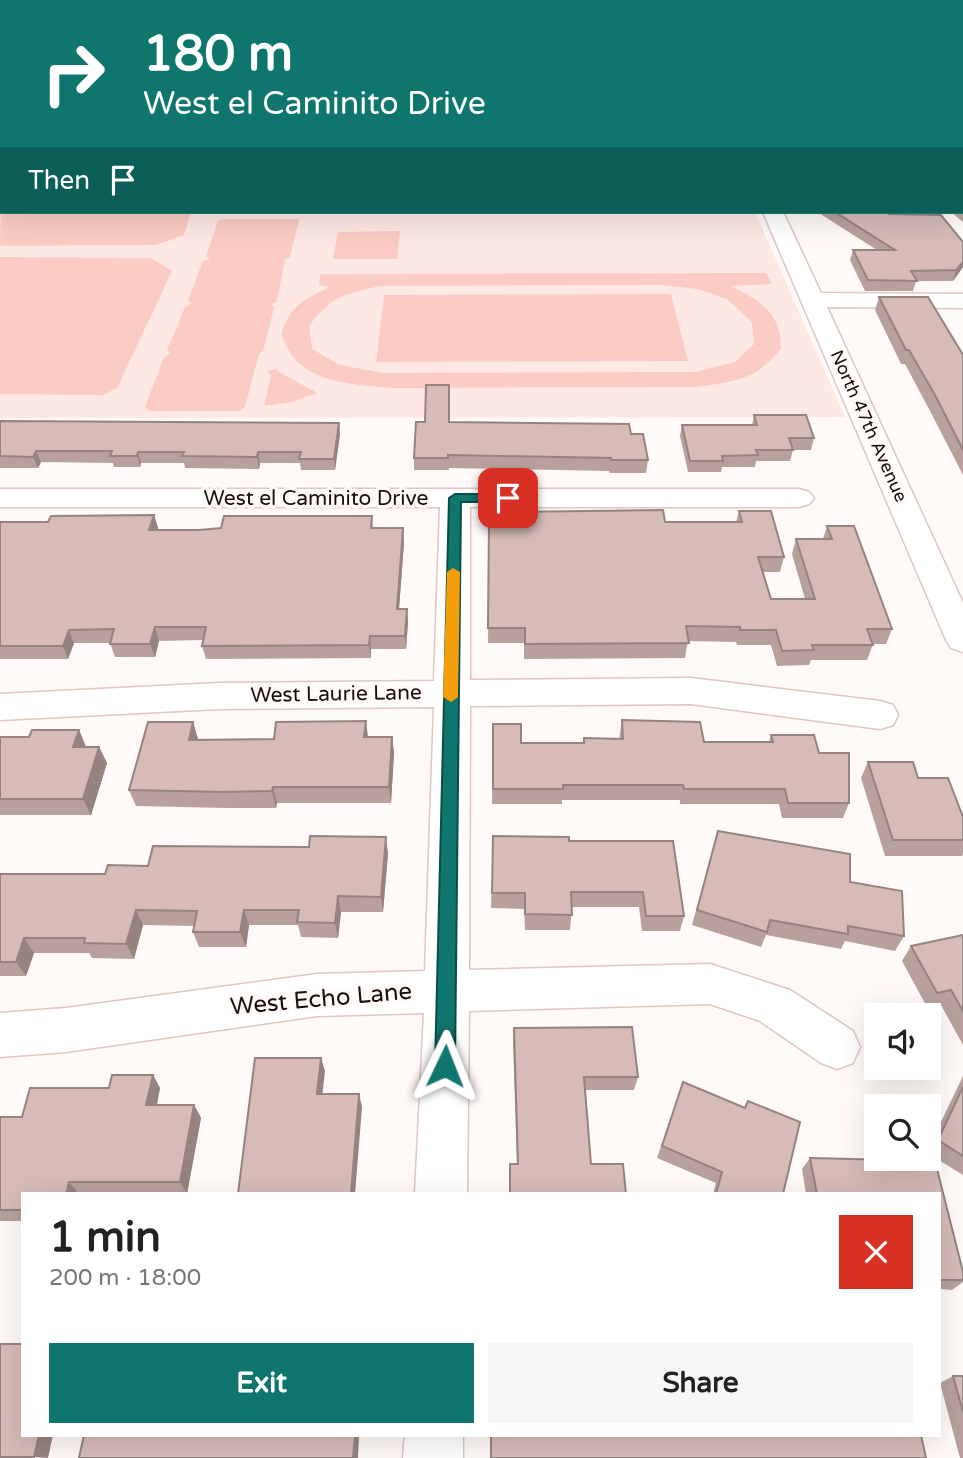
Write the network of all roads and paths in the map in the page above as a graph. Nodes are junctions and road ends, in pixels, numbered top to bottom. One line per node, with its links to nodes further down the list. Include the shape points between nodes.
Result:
1 (774, 214): 2 (street, North 47th Avenue)
2 (813, 300): 3 (street); 7 (street, North 47th Avenue)
3 (960, 305)
4 (0, 498): 5 (street, West el Caminito Drive)
5 (455, 498): 6 (street, West el Caminito Drive); 8 (street)
6 (799, 498)
7 (963, 640)
8 (451, 692): 9 (street, West Laurie Lane, via 219,696); 10 (street, West Laurie Lane, via 691,691); 11 (street)
9 (0, 707)
10 (880, 715)
11 (447, 989): 12 (street, West Echo Lane, via 317,995); 13 (street, West Echo Lane, via 710,984 774,1005); 14 (street)
12 (0, 1035)
13 (837, 1047)
14 (441, 1192)
15 (434, 1437): 16 (street)
16 (433, 1458)

